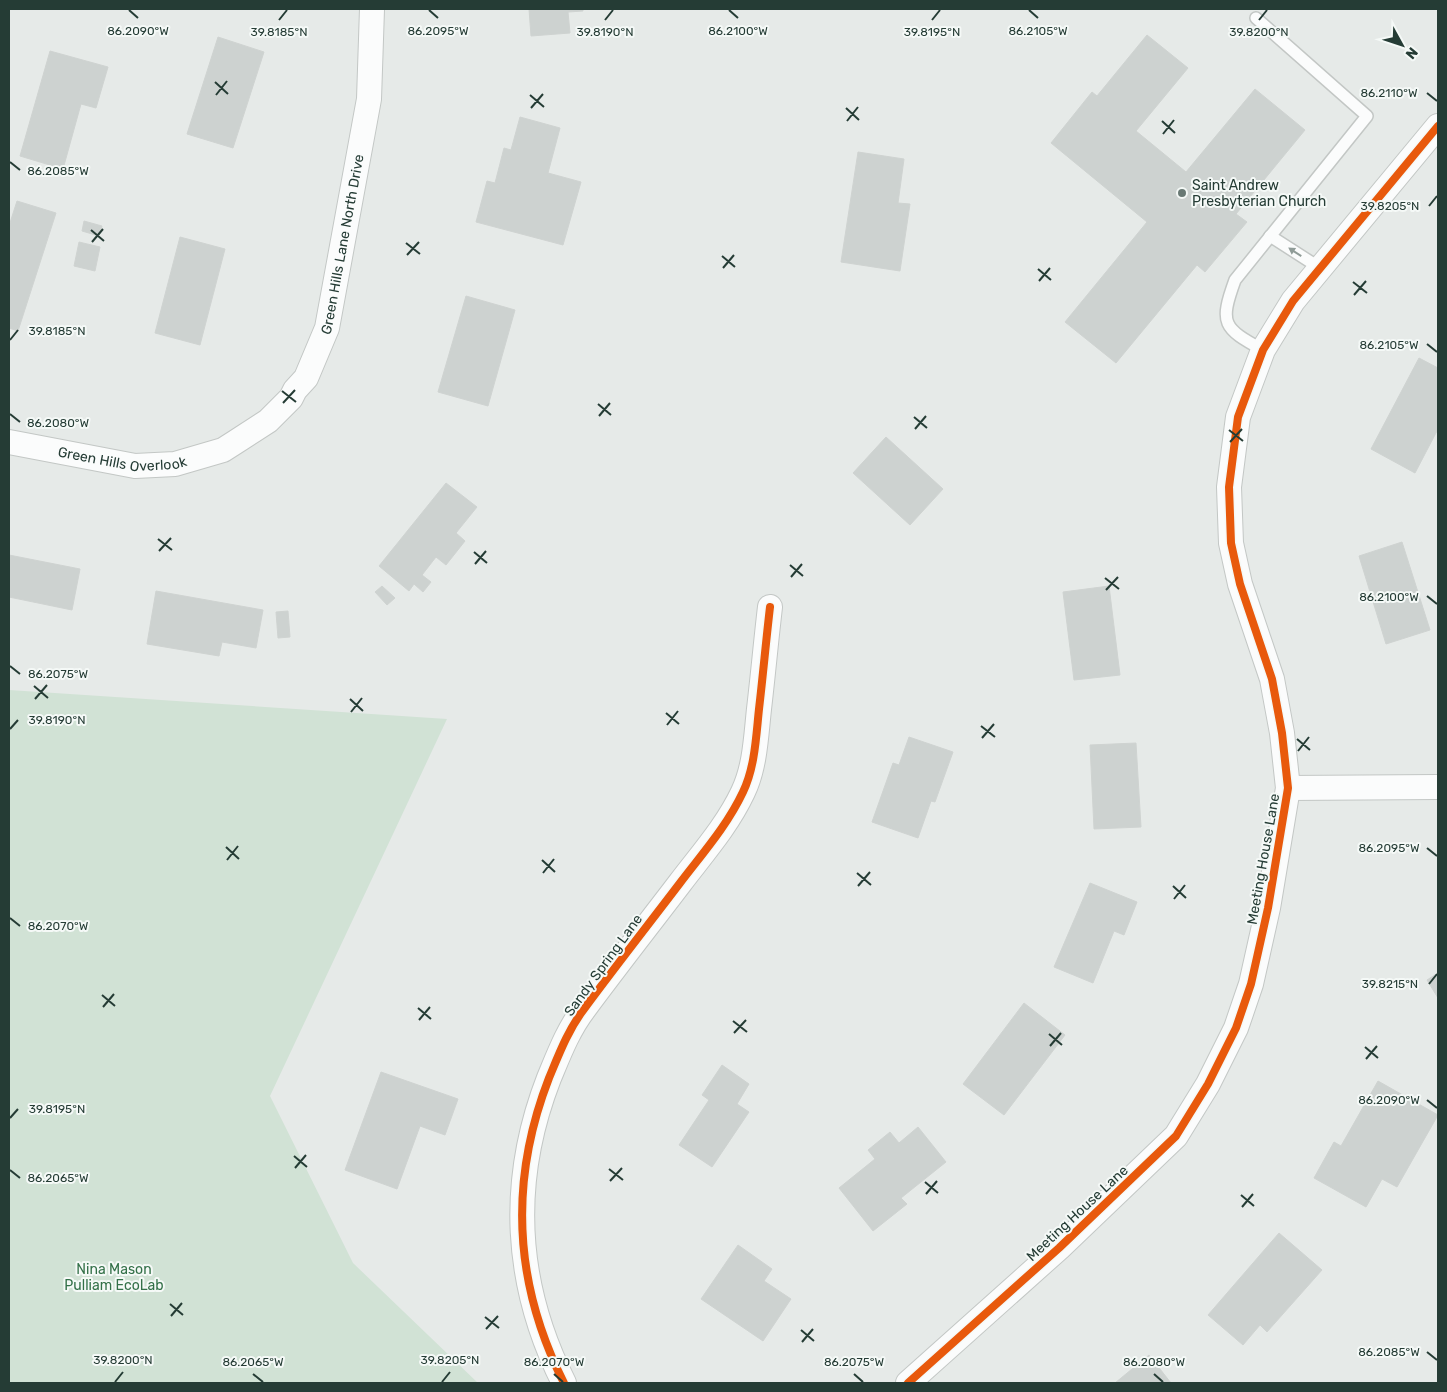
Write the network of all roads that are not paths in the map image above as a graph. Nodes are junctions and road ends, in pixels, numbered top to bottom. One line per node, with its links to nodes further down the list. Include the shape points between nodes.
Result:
1 (372, 9): 8 (street, Green Hills Lane North Drive, via 369,99 327,328 306,378 291,398 268,421)
2 (1256, 18): 4 (lane, via 1367,116)
3 (1438, 126): 5 (street, Meeting House Lane)
4 (1270, 236): 5 (lane, one-way to 4); 6 (lane, via 1235,280 1225,306 1228,325 1238,336)
5 (1320, 268): 6 (street, Meeting House Lane, via 1293,301)
6 (1263, 350): 11 (street, Meeting House Lane, via 1238,417 1228,515 1239,578 1275,692)
7 (9, 442): 8 (street, Green Hills Overlook, via 135,466 175,464)
8 (234, 444)
9 (770, 607): 12 (street, Sandy Spring Lane, via 754,758 744,791 721,831 584,1009 562,1045 536,1110 525,1165 522,1234 533,1304)
10 (1438, 787): 11 (street)
11 (1288, 788): 13 (street, Meeting House Lane, via 1268,908 1251,984 1236,1028 1208,1084 1176,1136 1059,1248)
12 (564, 1383)
13 (908, 1383)

